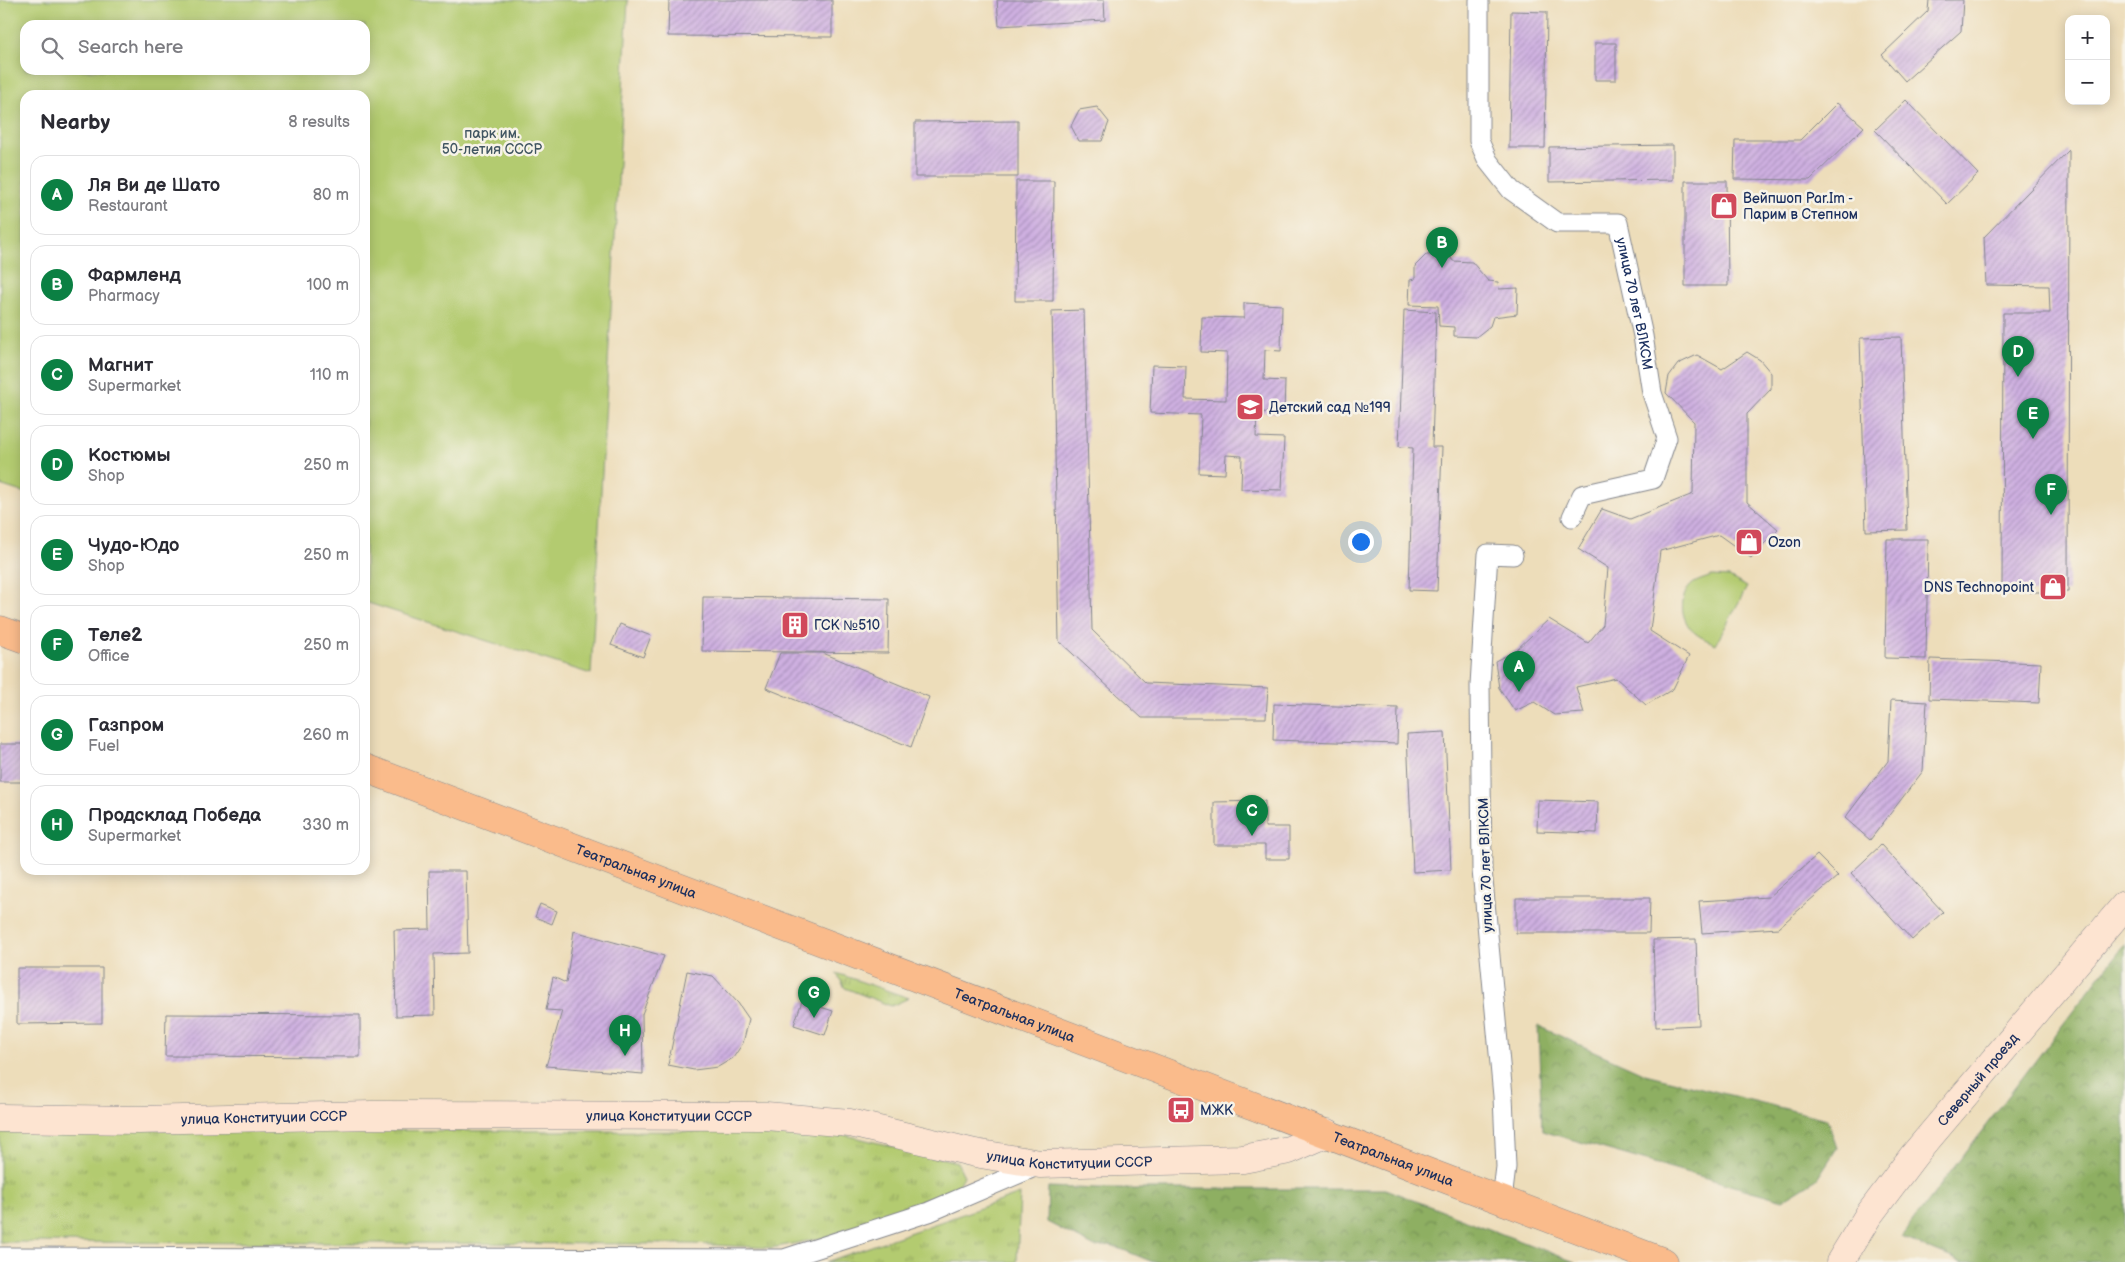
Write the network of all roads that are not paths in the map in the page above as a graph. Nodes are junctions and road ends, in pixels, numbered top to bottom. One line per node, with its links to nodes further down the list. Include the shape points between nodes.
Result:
1 (1478, 0): 2 (street, улица 70 лет ВЛКСМ, via 1479,141 1482,148 1511,190 1557,223 1618,223 1652,393 1667,438 1652,479 1582,495)
2 (1572, 517)
3 (1513, 555): 11 (street, улица 70 лет ВЛКСМ, via 1488,554 1480,685 1482,870 1503,1096 1506,1167)
4 (0, 630): 5 (main road)
5 (20, 637)
6 (370, 770): 9 (main road, Театральная улица)
7 (2125, 905): 14 (street, Северный проезд, via 1914,1154 1868,1216)
8 (0, 1118): 10 (street, улица Конституции СССР, via 766,1116 850,1123 975,1153)
9 (1328, 1133): 10 (street, улица Конституции СССР, via 1289,1150 1243,1158); 11 (main road, Театральная улица)
10 (1040, 1164): 12 (street, via 930,1212 784,1259)
11 (1502, 1200): 13 (main road, Театральная улица)
12 (0, 1257)
13 (1664, 1262)
14 (1840, 1262)

